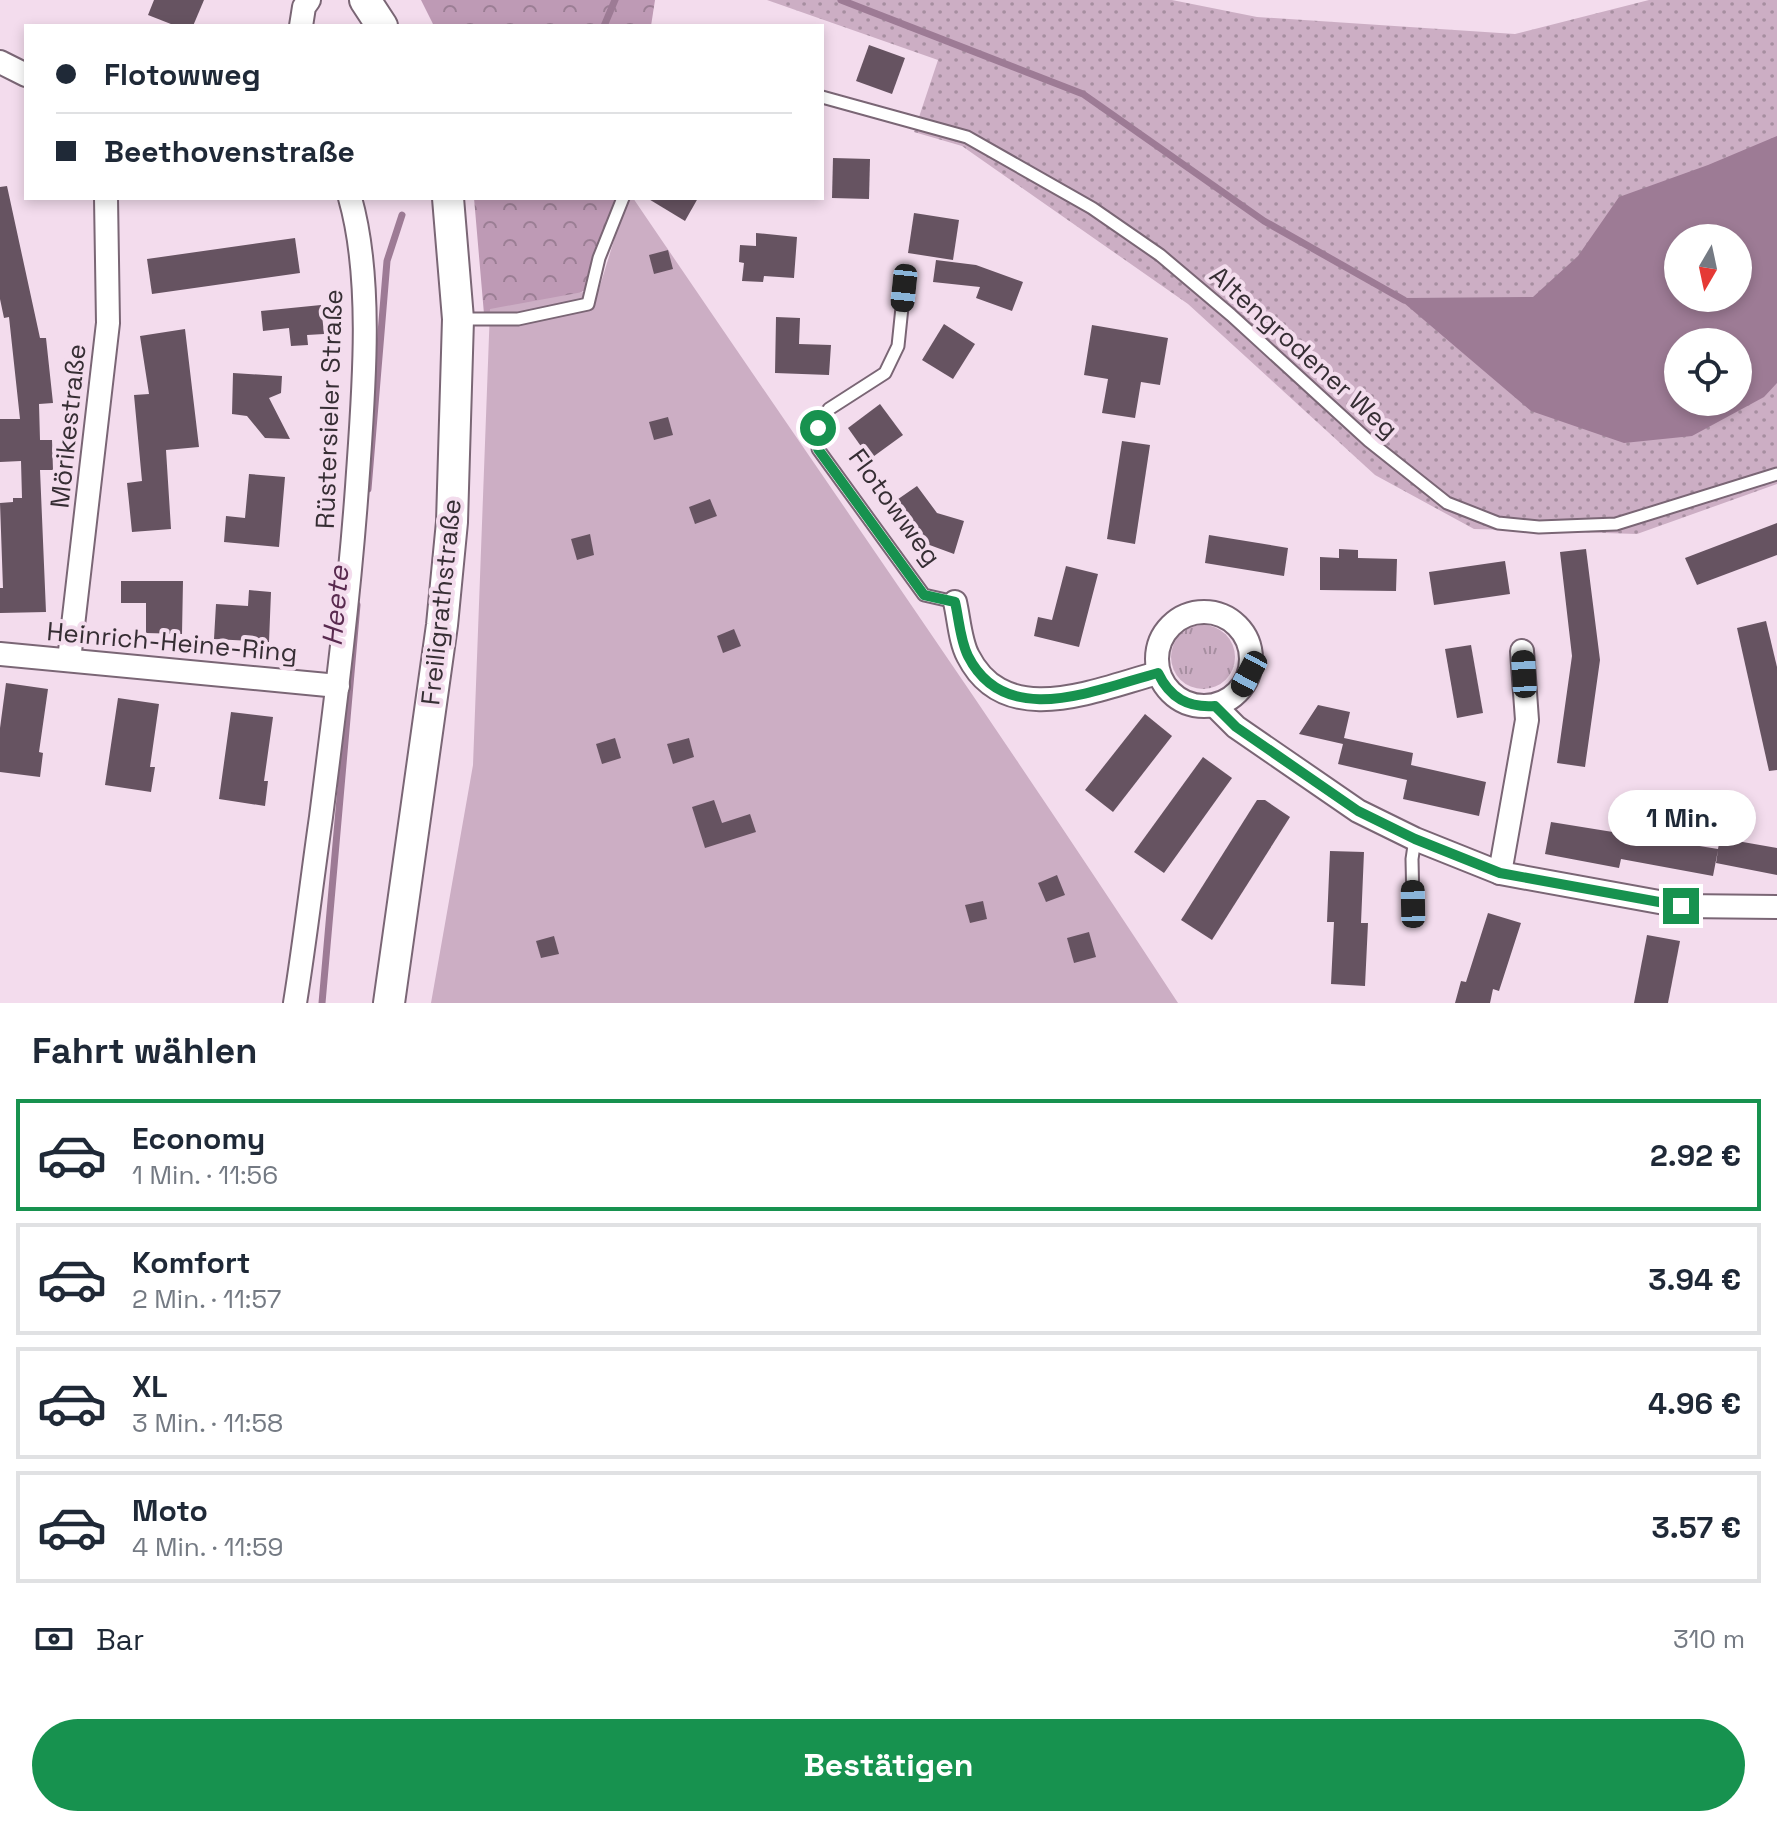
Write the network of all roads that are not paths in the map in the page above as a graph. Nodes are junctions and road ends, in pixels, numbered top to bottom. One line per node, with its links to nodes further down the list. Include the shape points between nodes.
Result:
1 (309, 0): 3 (street)
2 (365, 0): 4 (main road)
3 (301, 24)
4 (381, 24)
5 (0, 62): 6 (street)
6 (24, 74)
7 (824, 98): 14 (lane, Altengrodener Weg, via 967,137 1092,208 1160,255 1369,441 1447,503 1498,523 1616,524)
8 (106, 200): 18 (street, Mörikestraße, via 108,323)
9 (350, 200): 20 (street, Rüstersieler Straße, via 363,285 363,383)
10 (448, 200): 13 (main road, Freiligrathstraße)
11 (622, 200): 13 (lane, via 588,304 518,319)
12 (904, 288): 15 (lane, Flotowweg, via 898,346 885,373 829,409 818,428 818,449 924,595)
13 (458, 319): 27 (main road, Freiligrathstraße, via 452,522 442,625)
14 (1777, 474)
15 (955, 602): 19 (street, Flotowweg, via 967,655 984,679 1011,696 1061,699)
16 (1522, 651): 23 (street, via 1527,720)
17 (0, 654): 18 (street, Heinrich-Heine-Ring)
18 (69, 660): 20 (street, Heinrich-Heine-Ring)
19 (1158, 673): 21 (street, via 1174,696 1201,707); 21 (street, via 1159,643 1178,619 1204,611 1230,619 1241,629 1252,658 1242,688)
20 (338, 686): 26 (street, Rüstersieler Straße)
21 (1215, 706): 22 (street, via 1236,727 1358,811)
22 (1415, 839): 23 (street); 24 (lane)
23 (1500, 873): 25 (street, via 1681,906)
24 (1413, 904)
25 (1777, 907)
26 (295, 1003)
27 (389, 1003)

